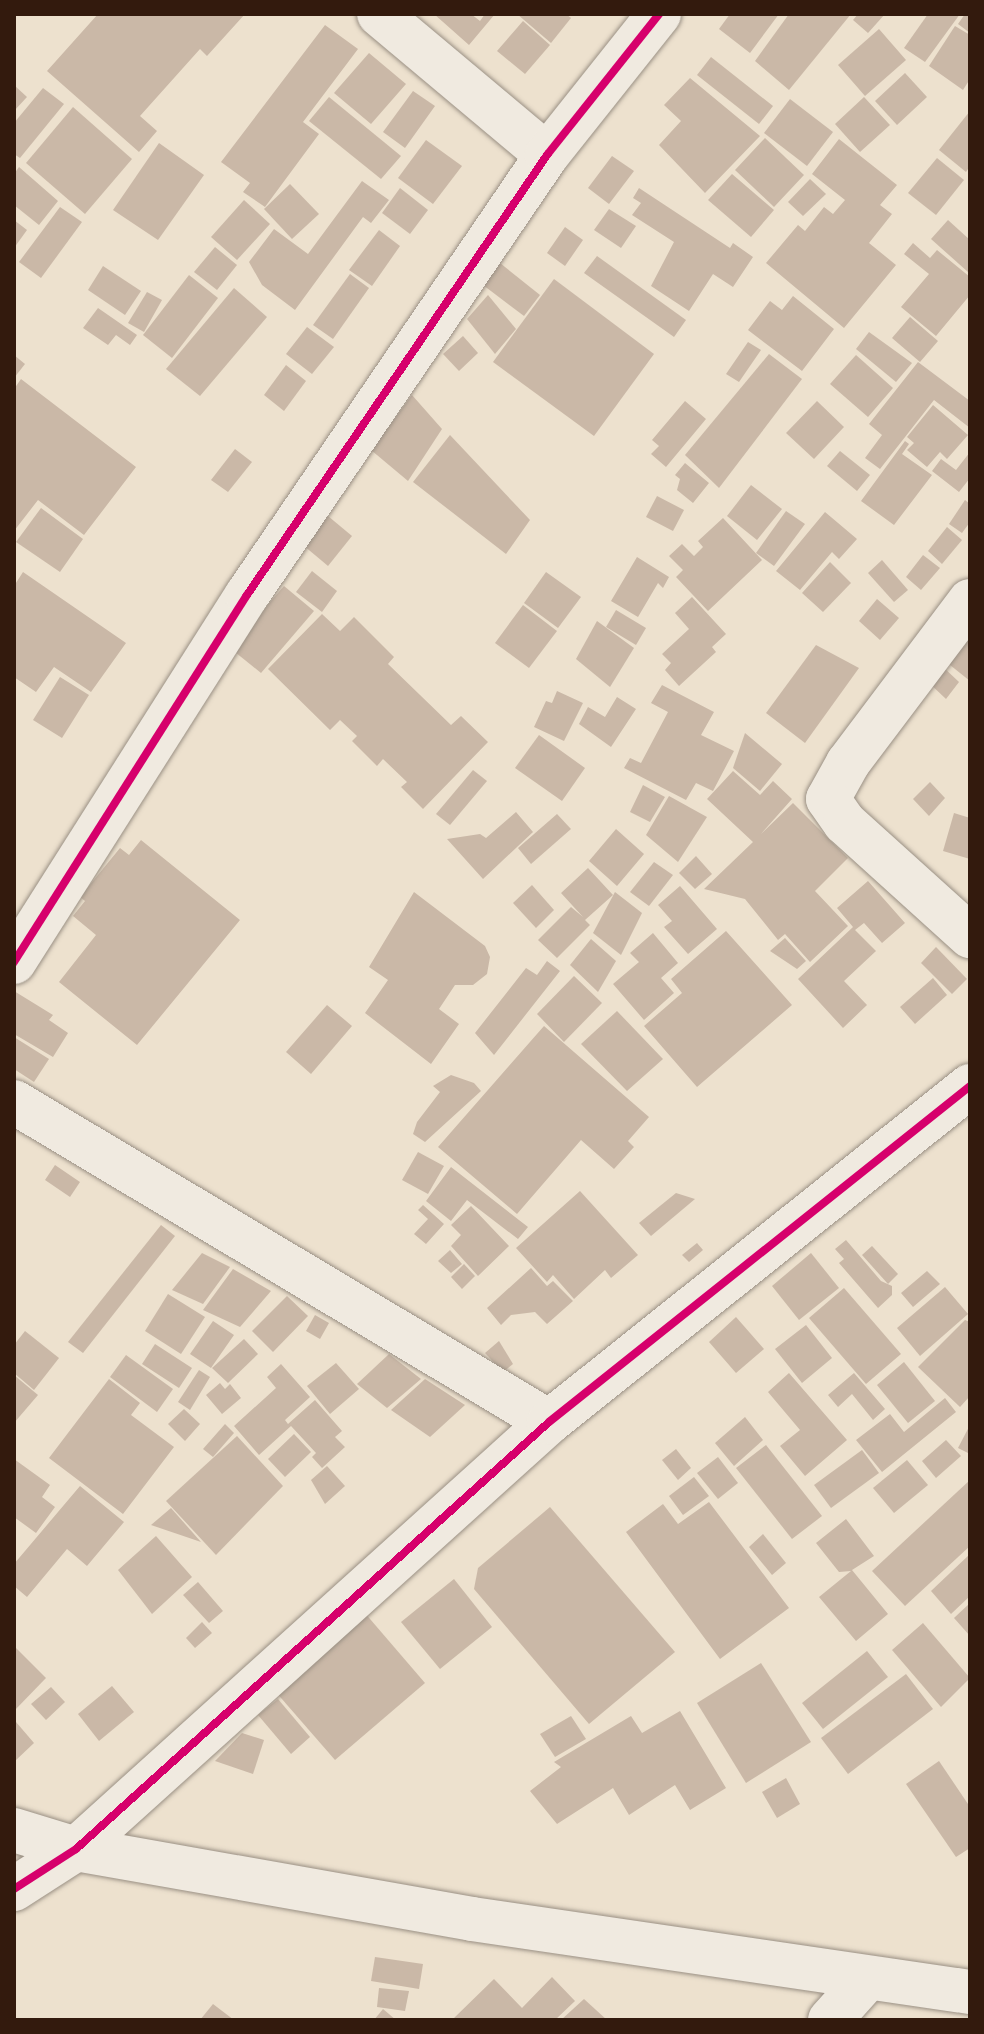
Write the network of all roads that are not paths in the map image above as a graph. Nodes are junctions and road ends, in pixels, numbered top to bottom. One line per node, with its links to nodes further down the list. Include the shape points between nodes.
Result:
1 (379, 14): 3 (street)
2 (659, 14): 3 (street)
3 (547, 155): 6 (street, via 247,595)
4 (970, 601): 5 (street, via 848,763 828,799 845,823)
5 (970, 936)
6 (14, 962)
7 (970, 1086): 9 (street)
8 (14, 1102): 9 (street)
9 (549, 1422): 11 (street)
10 (14, 1830): 11 (street)
11 (76, 1849): 12 (street); 13 (street)
12 (14, 1889)
13 (866, 1980): 14 (street); 15 (street)
14 (963, 1999)
15 (830, 2020)

